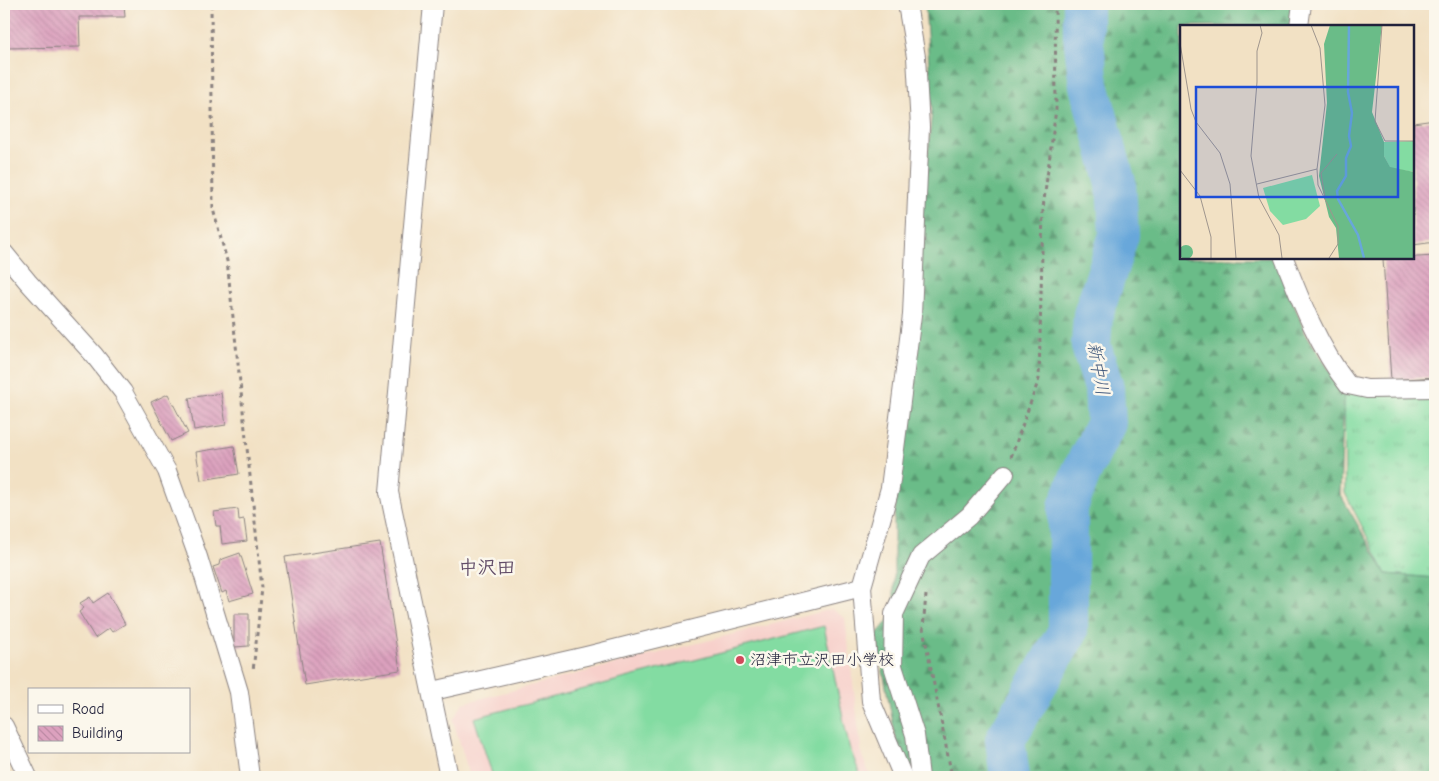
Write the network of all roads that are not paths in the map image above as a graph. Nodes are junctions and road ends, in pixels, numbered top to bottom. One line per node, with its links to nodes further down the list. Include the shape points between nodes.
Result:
1 (433, 4): 10 (street, via 389,492)
2 (906, 4): 9 (street, via 916,57 920,127 912,315 890,488)
3 (1302, 4): 4 (street)
4 (1299, 25)
5 (4, 252): 13 (street, via 123,392 167,471 198,557 239,692)
6 (1284, 259): 7 (street, via 1332,365 1348,385 1367,389)
7 (1435, 388)
8 (1005, 474): 16 (street, via 969,516 921,556 894,614 893,666 916,735)
9 (862, 587): 10 (street); 15 (street, via 871,701)
10 (433, 691): 14 (street)
11 (4, 726): 12 (street)
12 (28, 777)
13 (250, 777)
14 (450, 777)
15 (903, 777)
16 (920, 777)

